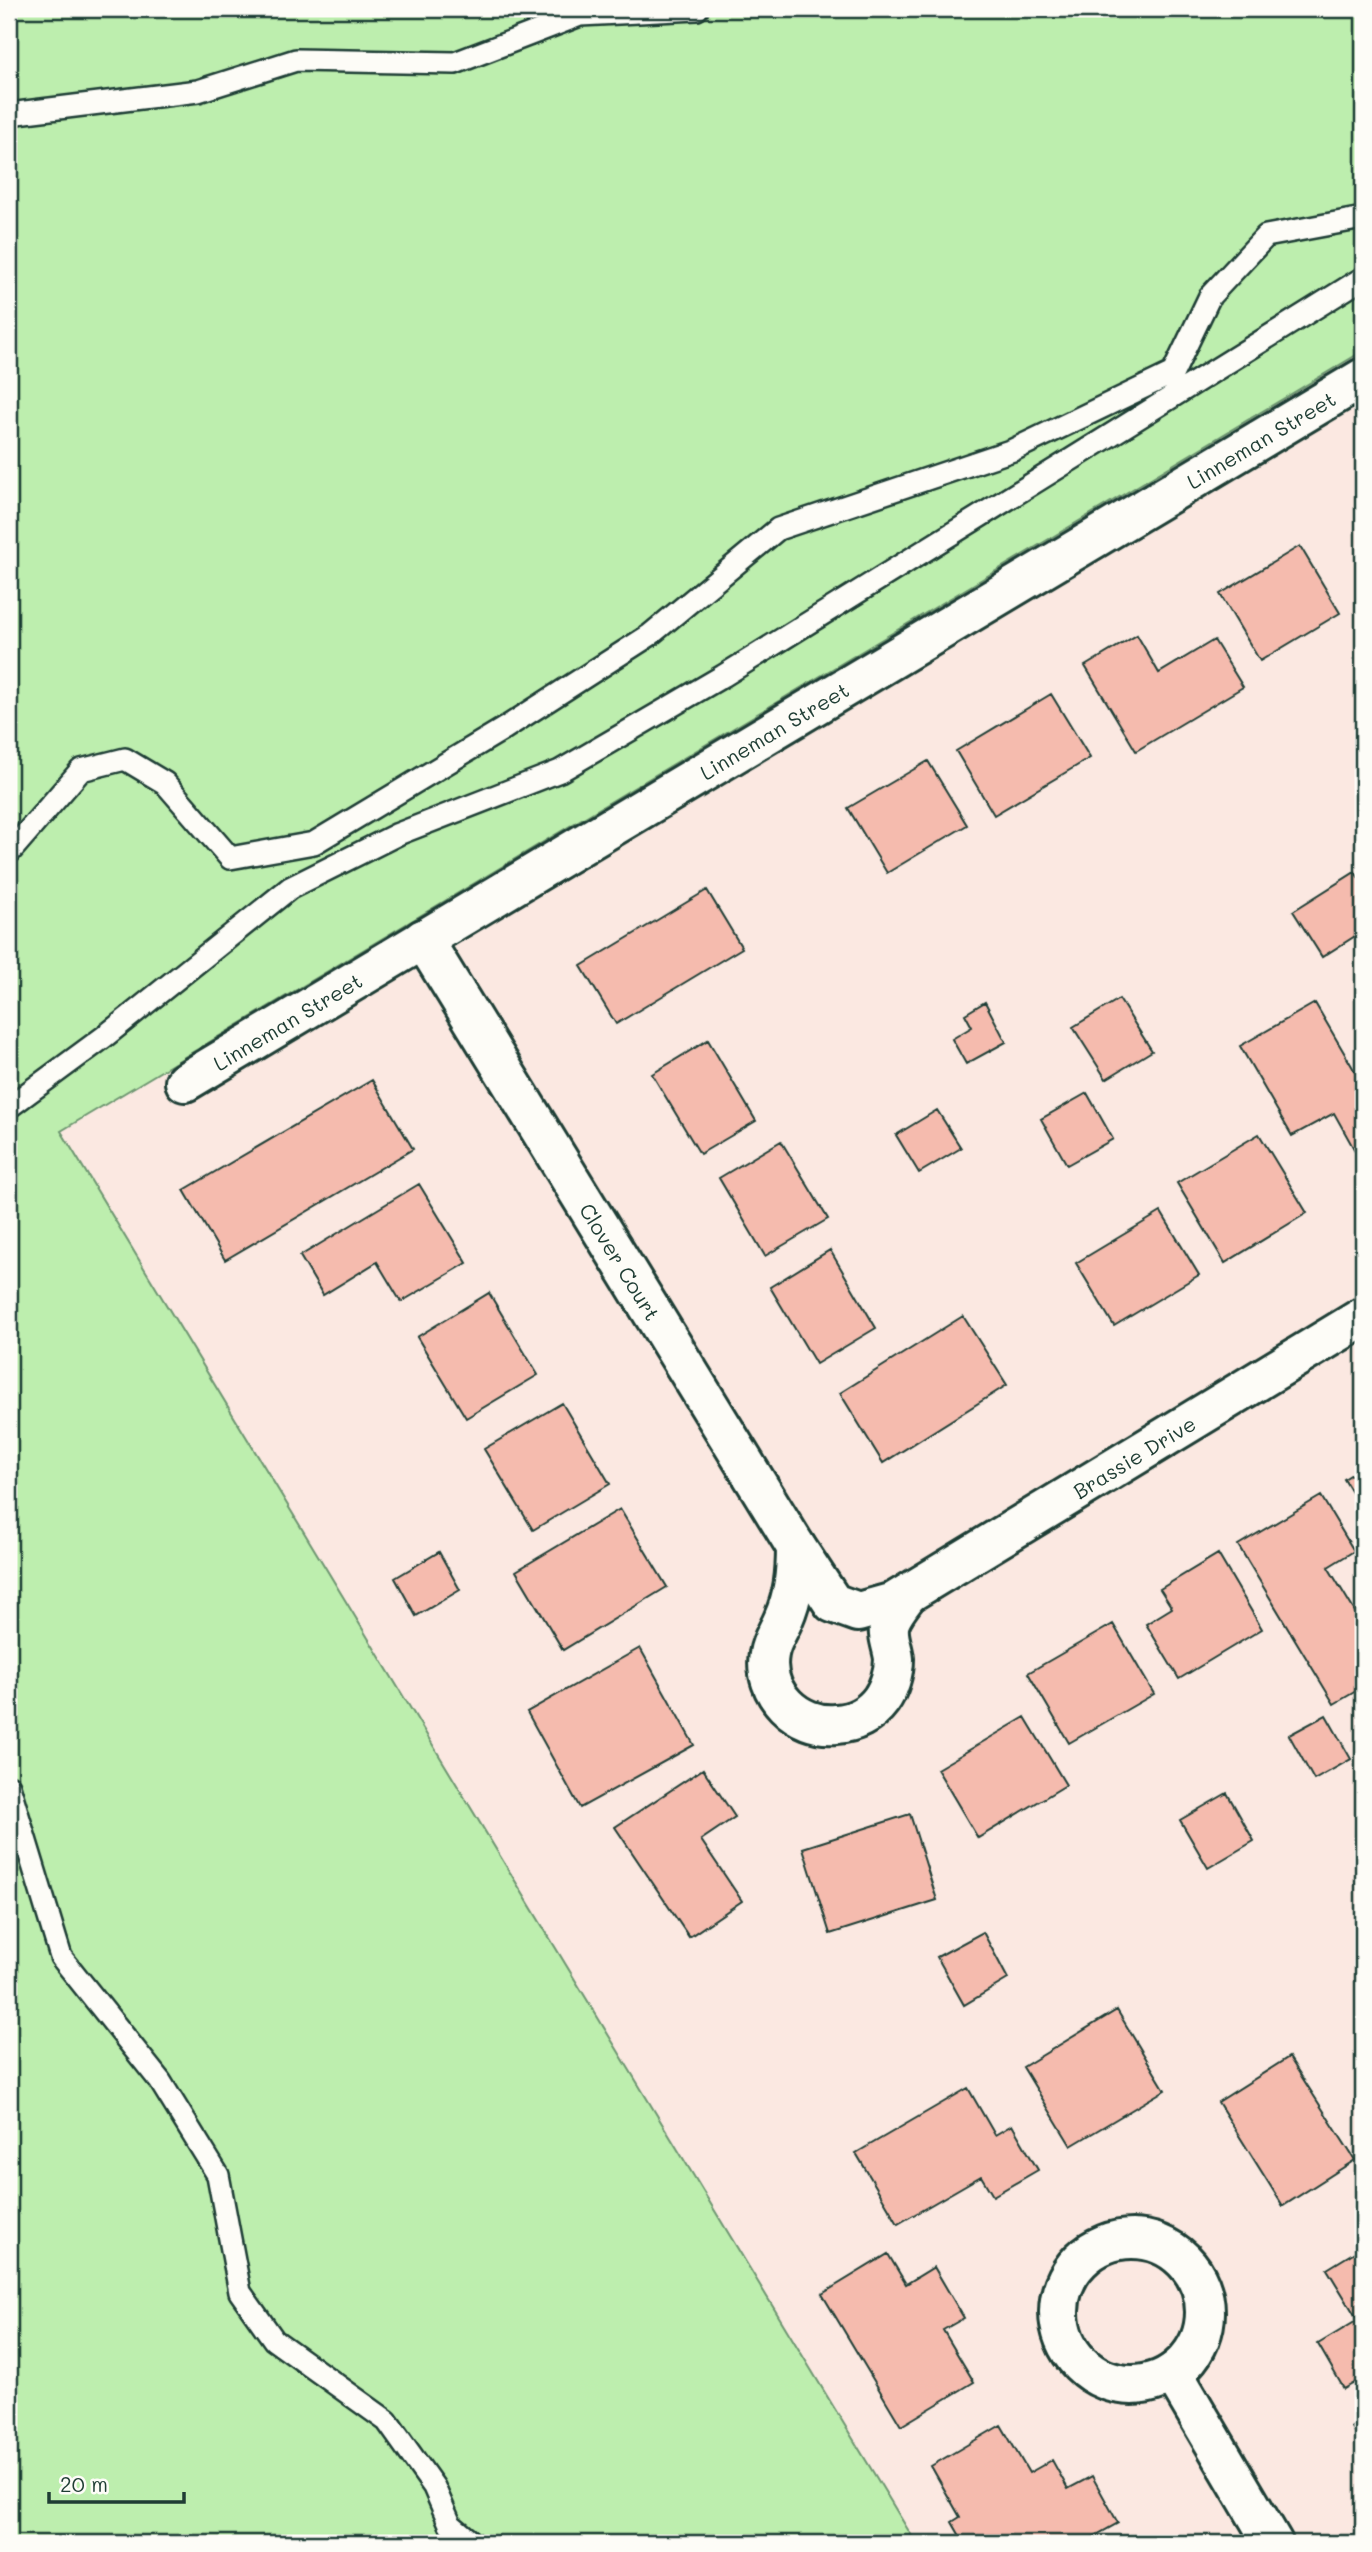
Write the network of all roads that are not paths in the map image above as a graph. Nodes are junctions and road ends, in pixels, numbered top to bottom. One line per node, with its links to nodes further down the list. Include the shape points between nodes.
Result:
1 (697, 9): 2 (lane, via 580,15 455,63 296,60 198,91)
2 (9, 114)
3 (1363, 218): 6 (lane, via 1266,236 1210,296 1173,373 1013,450 778,529 650,635 314,843 230,858 166,783 125,759 81,770)
4 (1363, 278): 9 (lane, via 723,676 560,771 398,834 290,888)
5 (1363, 378): 7 (street, Linneman Street)
6 (9, 853)
7 (424, 939): 8 (street, Linneman Street); 11 (street, Clover Court)
8 (185, 1082)
9 (9, 1107)
10 (1363, 1317): 13 (street, Brassie Drive)
11 (796, 1547): 12 (street, Clover Court); 13 (street, Brassie Drive, via 796,1580 768,1656 777,1695 790,1711 808,1721 849,1723 882,1699 894,1660 890,1622)
12 (818, 1583): 13 (street, Brassie Drive, via 833,1603 858,1612)
13 (907, 1595)
14 (9, 1786): 16 (lane, via 61,1957 160,2081 218,2175 240,2292 274,2340 387,2421 434,2487)
15 (1172, 2373): 18 (street)
16 (454, 2534): 17 (lane)
17 (474, 2543)
18 (1273, 2543)

